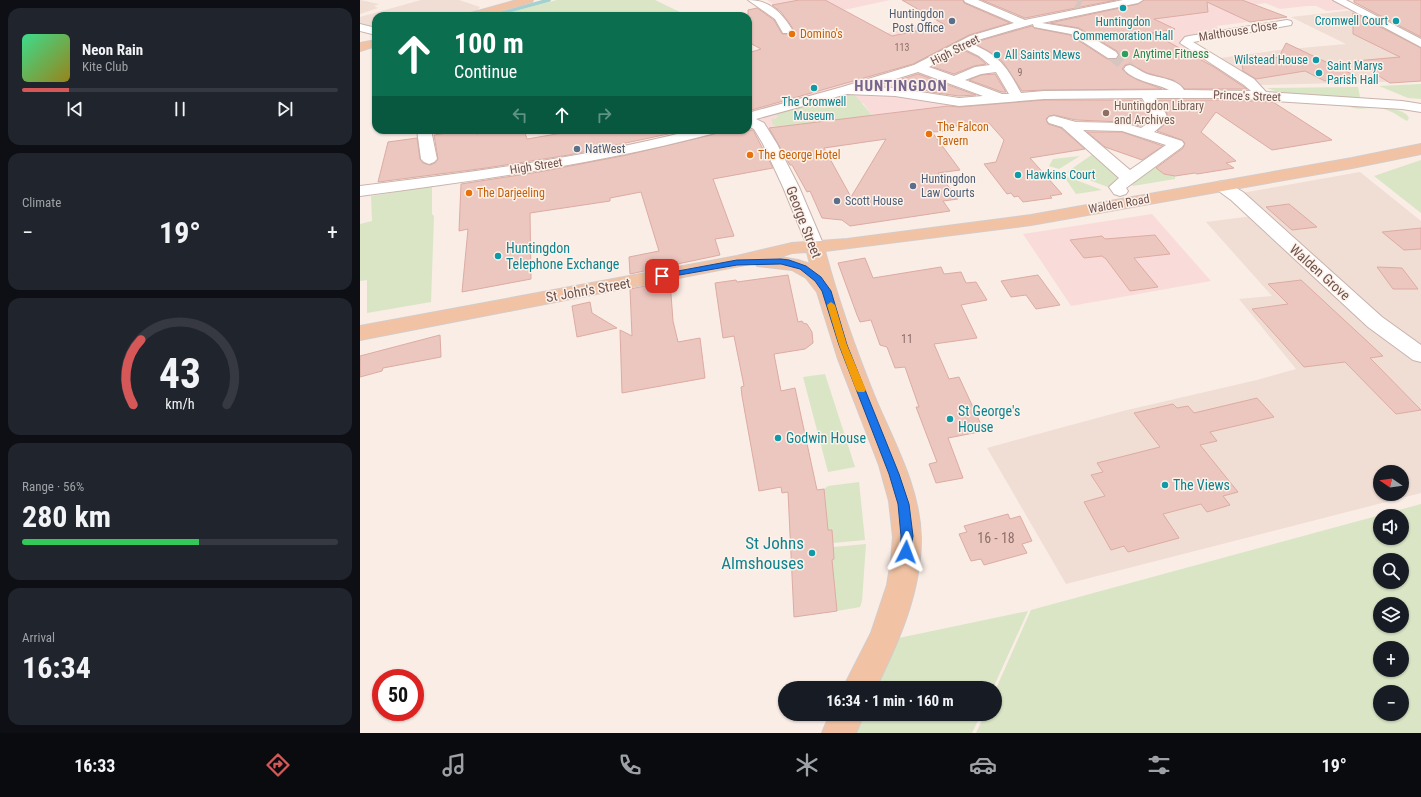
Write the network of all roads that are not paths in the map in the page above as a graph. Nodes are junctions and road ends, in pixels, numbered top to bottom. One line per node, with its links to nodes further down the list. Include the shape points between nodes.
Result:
1 (528, 0): 6 (main road)
2 (753, 0): 11 (street, via 779,17)
3 (969, 0): 7 (street)
4 (1138, 0): 7 (street, High Street, via 1078,6)
5 (1338, 0): 13 (street)
6 (485, 12)
7 (1026, 22): 12 (street, High Street, via 974,38); 14 (street, via 1074,31)
8 (1287, 23): 23 (street, Malthouse Close, via 1189,39 1186,43 1248,82)
9 (360, 27): 10 (street)
10 (372, 31)
11 (787, 31)
12 (963, 44): 15 (street, High Street); 16 (street, via 993,60)
13 (1421, 44)
14 (1112, 55)
15 (918, 68): 19 (street); 20 (street, High Street)
16 (1001, 68): 19 (street, via 979,70); 24 (street)
17 (1130, 69): 18 (street)
18 (1141, 76): 21 (street); 22 (street, via 1164,82)
19 (954, 80): 25 (street)
20 (847, 90): 25 (street, Prince's Street, via 895,92 959,102); 30 (street, High Street, via 775,110 763,118)
21 (1150, 95): 22 (street, Prince's Street); 24 (street, Prince's Street); 32 (street, via 1160,121)
22 (1184, 95): 23 (street, Prince's Street)
23 (1262, 96): 27 (street, Prince's Street)
24 (1018, 97): 25 (street, Prince's Street)
25 (1002, 98)
26 (1421, 103): 27 (street, Prince's Street)
27 (1402, 105): 28 (street, Prince's Street)
28 (1421, 108)
29 (1054, 120): 31 (street)
30 (752, 121): 39 (street, George Street, via 770,144 785,174)
31 (1068, 124): 32 (street, via 1123,127); 32 (street, via 1125,185 1177,144)
32 (1144, 133)
33 (424, 134): 36 (street)
34 (695, 134): 36 (street, High Street, via 557,164)
35 (1421, 148): 37 (main road, Walden Road)
36 (427, 172): 38 (street, High Street)
37 (1222, 186): 39 (main road, Walden Road, via 1031,220); 43 (street, Walden Grove, via 1237,196 1376,322)
38 (360, 191)
39 (812, 247): 40 (main road, St John's Street, via 792,248); 41 (main road, George Street)
40 (737, 262): 41 (main road, via 786,261 803,268 818,279); 42 (main road, St John's Street)
41 (826, 290): 44 (main road, George Street, via 843,345 904,504 907,536 904,568 887,632)
42 (360, 333)
43 (1421, 355)
44 (862, 681)
45 (844, 721): 46 (main road)
46 (838, 733)

